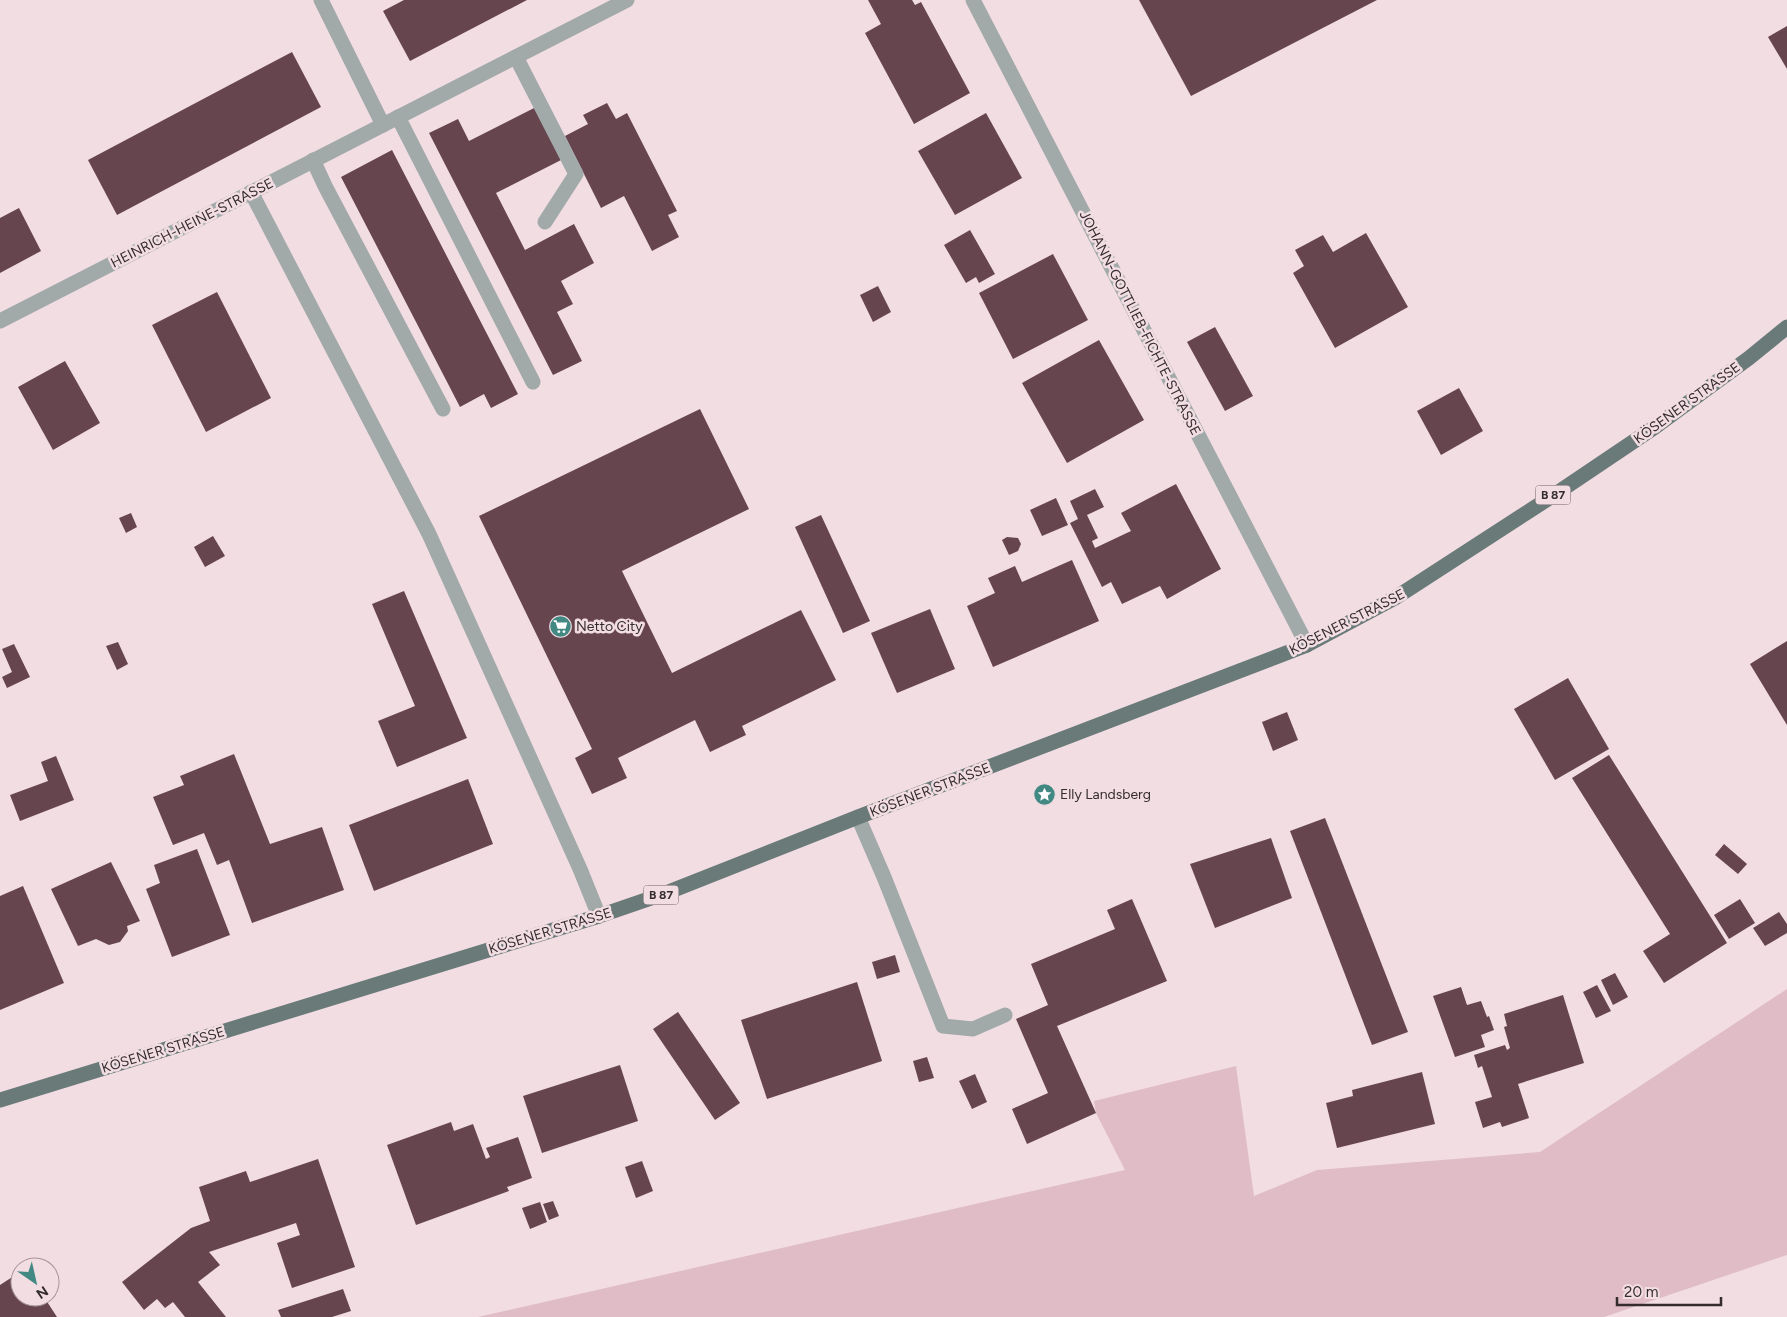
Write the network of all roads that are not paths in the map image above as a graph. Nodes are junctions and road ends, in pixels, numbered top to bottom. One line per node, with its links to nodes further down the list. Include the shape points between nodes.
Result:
1 (321, 0): 6 (street)
2 (627, 0): 4 (street, HEINRICH-HEINE-STRASSE)
3 (973, 0): 14 (street, JOHANN-GOTTLIEB-FICHTE-STRASSE)
4 (516, 57): 5 (street, HEINRICH-HEINE-STRASSE); 9 (street, via 576,174)
5 (398, 117): 6 (street, HEINRICH-HEINE-STRASSE); 12 (street)
6 (383, 125): 7 (street, HEINRICH-HEINE-STRASSE)
7 (313, 160): 8 (street, HEINRICH-HEINE-STRASSE); 13 (street)
8 (251, 192): 10 (street, HEINRICH-HEINE-STRASSE); 16 (street, via 429,534)
9 (545, 222)
10 (0, 321)
11 (1787, 327): 14 (main road, KÖSENER STRASSE / B 87, via 1655,427 1438,572)
12 (533, 382)
13 (443, 409)
14 (1308, 645): 15 (main road, KÖSENER STRASSE / B 87)
15 (858, 817): 16 (main road, KÖSENER STRASSE / B 87); 17 (street, via 943,1026 973,1029)
16 (599, 916): 18 (main road, KÖSENER STRASSE / B 87)
17 (1006, 1015)
18 (0, 1100)

